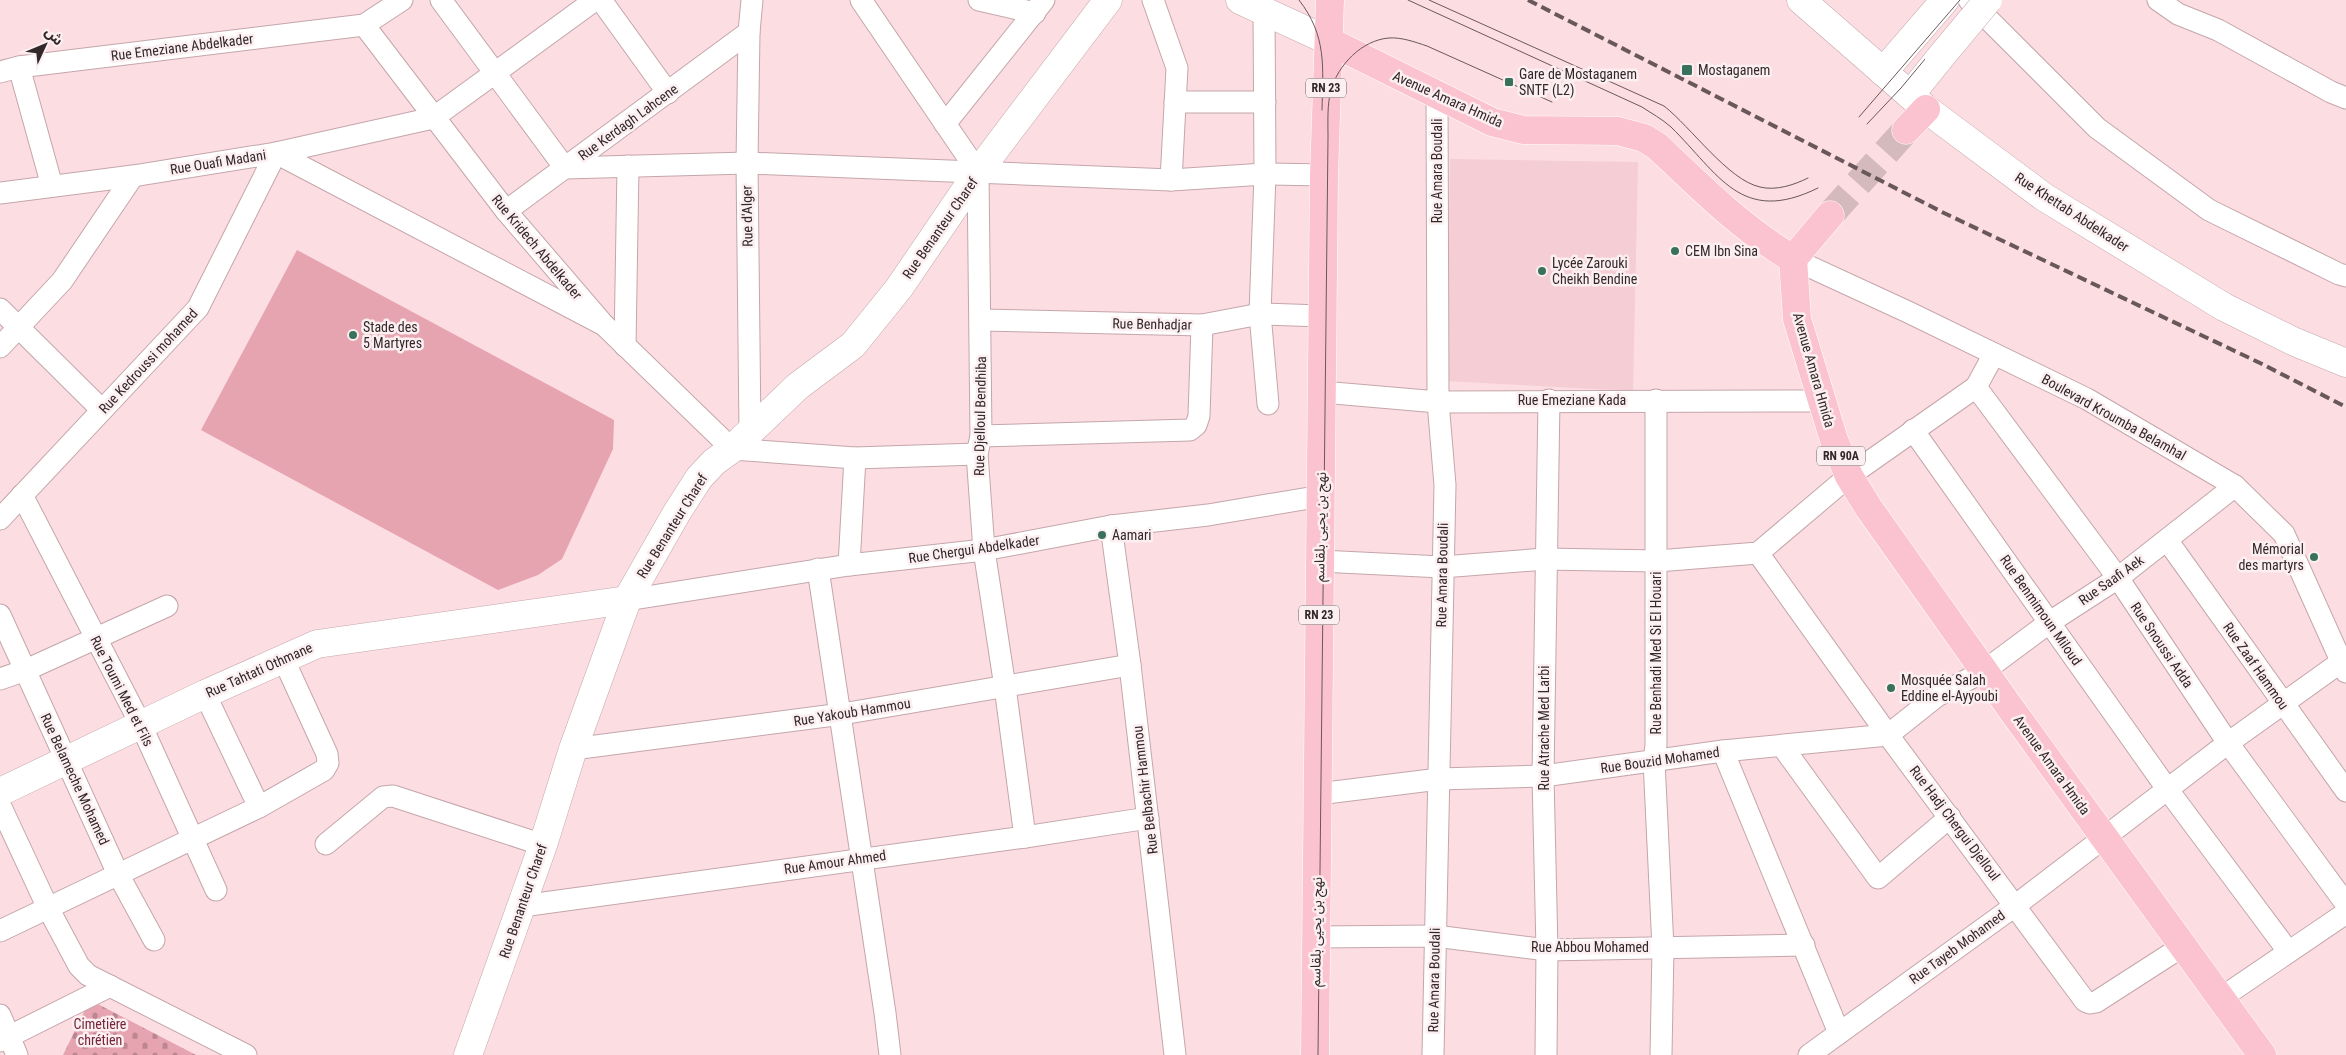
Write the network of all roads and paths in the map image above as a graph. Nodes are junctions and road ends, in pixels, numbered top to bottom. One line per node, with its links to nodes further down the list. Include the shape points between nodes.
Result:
1 (402, 0): 18 (street)
2 (441, 0): 23 (street)
3 (595, 0): 23 (street)
4 (601, 0): 24 (street)
5 (752, 0): 19 (street, Rue d'Alger)
6 (861, 0): 31 (street)
7 (979, 0): 17 (street)
8 (1108, 0): 37 (main road, Rue Benanteur Charef)
9 (1153, 0): 27 (street, via 1177,68)
10 (1330, 0): 20 (main road, نهج بن يحيى بلقاسم / RN 23)
11 (1801, 0): 22 (main road, Rue Khettab Abdelkader)
12 (1945, 0): 22 (main road)
13 (1969, 0): 47 (street, via 2097,128 2209,210)
14 (1988, 0): 29 (main road, bridge, via 1939,59)
15 (2158, 0): 26 (street, via 2178,14 2218,30)
16 (1252, 5): 20 (main road); 28 (street)
17 (1040, 6): 31 (street)
18 (364, 25): 21 (street, Rue Emeziane Abdelkader); 30 (street, Rue Kridech Abdelkader)
19 (749, 32): 24 (street, Rue Kerdagh Lahcene); 34 (street, Rue d'Alger)
20 (1328, 42): 25 (main road, Avenue Amara Hmida); 39 (main road, نهج بن يحيى بلقاسم / RN 23)
21 (10, 69): 42 (street)
22 (1883, 72): 29 (main road, Rue Khettab Abdelkader)
23 (495, 73): 30 (street); 36 (street)
24 (668, 93): 36 (street, Rue Kerdagh Lahcene)
25 (1438, 96): 46 (main road, Avenue Amara Hmida, via 1492,122 1523,130 1618,131 1644,138 1657,146 1730,215); 64 (street, Rue Amara Boudali)
26 (2346, 98)
27 (1175, 102): 28 (street); 41 (street)
28 (1265, 102): 38 (street)
29 (1918, 102): 32 (main road); 58 (main road, Rue Khettab Abdelkader, via 2044,197 2224,307)
30 (433, 118): 33 (street, Rue Ouafi Madani); 44 (street, Rue Kridech Abdelkader)
31 (945, 124): 37 (street)
32 (1906, 130)
33 (276, 153): 40 (street, Rue Ouafi Madani); 52 (street); 66 (street, Rue Kedroussi mohamed, via 198,308)
34 (747, 164): 35 (street); 37 (street); 68 (street, Rue d'Alger)
35 (628, 166): 36 (street); 55 (street)
36 (565, 168): 44 (street, Rue Kerdagh Lahcene)
37 (978, 172): 41 (street); 51 (street, Rue Djelloul Bendhiba); 68 (main road, Rue Benanteur Charef, via 899,288 852,345 798,386)
38 (1265, 174): 39 (street); 41 (street); 49 (street)
39 (1324, 175): 50 (main road, نهج بن يحيى بلقاسم / RN 23)
40 (133, 176): 42 (street, Rue Ouafi Madani); 54 (street, via 62,281)
41 (1171, 180)
42 (52, 186): 43 (street, Rue Ouafi Madani)
43 (0, 193)
44 (506, 211): 52 (street, Rue Kridech Abdelkader)
45 (1830, 216): 46 (main road)
46 (1793, 259): 57 (street, Boulevard Kroumba Belamhal); 63 (main road, Avenue Amara Hmida / RN 90A, via 1797,319)
47 (2346, 276)
48 (0, 309): 54 (street)
49 (1260, 314): 50 (street, Rue Benhadjar); 53 (street, Rue Benhadjar); 65 (street)
50 (1322, 316): 60 (main road, نهج بن يحيى بلقاسم / RN 23)
51 (981, 320): 53 (street, Rue Benhadjar); 69 (street, Rue Djelloul Bendhiba)
52 (604, 325): 55 (street, Rue Kridech Abdelkader)
53 (1202, 325): 69 (street, via 1199,416 1190,430)
54 (18, 328): 56 (street); 66 (street)
55 (625, 346): 68 (street, Rue Kridech Abdelkader)
56 (0, 347)
57 (1994, 354): 59 (street); 72 (street, Boulevard Kroumba Belamhal, via 2087,399)
58 (2346, 364)
59 (1976, 388): 67 (street); 86 (street, Rue Snoussi Adda)
60 (1322, 392): 64 (street, Rue Emeziane Kada); 74 (main road, نهج بن يحيى بلقاسم / RN 23)
61 (1549, 400): 62 (street, Rue Emeziane Kada); 64 (street, Rue Emeziane Kada); 80 (street, Rue Atrache Med Larbi)
62 (1656, 400): 63 (street, Rue Emeziane Kada); 82 (street, Rue Benhadi Med Si El Houari)
63 (1822, 401): 71 (main road, Avenue Amara Hmida / RN 90A)
64 (1438, 402): 84 (street, Rue Amara Boudali, via 1445,485)
65 (1268, 404)
66 (102, 410): 73 (street, Rue Kedroussi mohamed)
67 (1913, 430): 71 (street); 90 (street, Rue Benmimoun Miloud)
68 (741, 441): 70 (street); 87 (main road, Rue Benanteur Charef, via 699,478)
69 (979, 445): 70 (street); 78 (street, Rue Djelloul Bendhiba)
70 (855, 458): 83 (street)
71 (1849, 476): 79 (street); 96 (main road, Avenue Amara Hmida / RN 90A)
72 (2235, 486): 77 (street, Rue Saafi Aek); 94 (street, Boulevard Kroumba Belamhal, via 2284,534)
73 (22, 495): 75 (street, Rue Kedroussi mohamed); 91 (street, Rue Toumi Med et Fils)
74 (1321, 496): 76 (street, Rue Chergui Abdelkader, via 1208,515); 81 (main road, نهج بن يحيى بلقاسم / RN 23)
75 (0, 519)
76 (1111, 526): 78 (street, Rue Chergui Abdelkader); 93 (street, Rue Belbachir Hammou)
77 (2167, 540): 86 (street, Rue Saafi Aek); 100 (street, Rue Zaaf Hammou)
78 (984, 550): 83 (street, Rue Chergui Abdelkader); 98 (street, Rue Djelloul Bendhiba)
79 (1758, 553): 82 (street); 103 (street, Rue Hadj Chergui Djelloul)
80 (1545, 559): 82 (street); 84 (street); 110 (street, Rue Atrache Med Larbi)
81 (1320, 561): 84 (street); 115 (main road, نهج بن يحيى بلقاسم / RN 23)
82 (1657, 561): 109 (street, Rue Benhadi Med Si El Houari)
83 (849, 565): 85 (street, Rue Chergui Abdelkader)
84 (1442, 567): 111 (street, Rue Amara Boudali)
85 (818, 569): 87 (street, Rue Chergui Abdelkader); 101 (street)
86 (2118, 578): 90 (street, Rue Saafi Aek); 104 (street, Rue Snoussi Adda)
87 (627, 600): 92 (main road, Rue Tahtati Othmane, via 317,644); 106 (main road, Rue Benanteur Charef)
88 (167, 606): 91 (street)
89 (0, 615): 95 (street, Rue Belameche Mohamed)
90 (2050, 622): 96 (street, Rue Saafi Aek); 112 (street, Rue Benmimoun Miloud)
91 (95, 639): 95 (street); 102 (street, Rue Toumi Med et Fils)
92 (283, 658): 99 (main road, Rue Tahtati Othmane); 117 (street, via 327,754 328,763 324,770)
93 (1130, 665): 98 (street, Rue Yakoub Hammou); 119 (street, Rue Belbachir Hammou)
94 (2344, 667): 100 (street)
95 (26, 670): 97 (street); 108 (street, Rue Belameche Mohamed)
96 (1984, 670): 103 (street, via 1937,696); 121 (main road, Avenue Amara Hmida / RN 90A)
97 (0, 679)
98 (1005, 687): 101 (street, Rue Yakoub Hammou); 120 (street, Rue Djelloul Bendhiba)
99 (205, 694): 102 (main road, Rue Tahtati Othmane); 117 (street)
100 (2284, 705): 104 (street); 113 (street, Rue Zaaf Hammou)
101 (842, 714): 106 (street, Rue Yakoub Hammou); 125 (street)
102 (141, 725): 108 (main road, Rue Tahtati Othmane); 122 (street, Rue Toumi Med et Fils)
103 (1888, 735): 105 (street, Rue Bouzid Mohamed); 118 (street, Rue Hadj Chergui Djelloul)
104 (2228, 743): 112 (street); 128 (street, Rue Snoussi Adda)
105 (1782, 746): 107 (street, Rue Bouzid Mohamed); 118 (street, via 1878,878)
106 (573, 749): 124 (main road, Rue Benanteur Charef)
107 (1723, 751): 109 (street, Rue Bouzid Mohamed); 137 (street)
108 (66, 760): 114 (main road, Rue Tahtati Othmane); 126 (street, Rue Belameche Mohamed)
109 (1654, 761): 110 (street, Rue Bouzid Mohamed); 139 (street, Rue Benhadi Med Si El Houari)
110 (1543, 776): 111 (street, Rue Bouzid Mohamed); 140 (street, Rue Atrache Med Larbi)
111 (1439, 779): 115 (street, Rue Bouzid Mohamed); 134 (street, Rue Amara Boudali)
112 (2168, 790): 121 (street); 141 (street, Rue Benmimoun Miloud)
113 (2346, 791)
114 (0, 792)
115 (1318, 794): 135 (main road, نهج بن يحيى بلقاسم / RN 23)
116 (0, 805): 131 (street)
117 (258, 807): 122 (street)
118 (1950, 816): 129 (street, Rue Hadj Chergui Djelloul)
119 (1148, 818): 120 (street, Rue Amour Ahmed); 150 (street, Rue Belbachir Hammou)
120 (1025, 837): 125 (street, Rue Amour Ahmed)
121 (2105, 838): 129 (street, Rue Tayeb Mohamed); 138 (main road, Avenue Amara Hmida / RN 90A)
122 (192, 839): 126 (street); 127 (street, Rue Toumi Med et Fils)
123 (326, 844): 124 (street, via 383,797 393,796)
124 (543, 845): 130 (main road, Rue Benanteur Charef)
125 (862, 859): 130 (street, Rue Amour Ahmed); 149 (street)
126 (118, 874): 131 (street); 136 (street, Rue Belameche Mohamed)
127 (216, 890)
128 (2346, 904)
129 (2016, 905): 138 (street, Rue Hadj Chergui Djelloul, via 2085,1001 2090,1003); 145 (street, Rue Tayeb Mohamed)
130 (522, 906): 148 (main road, Rue Benanteur Charef)
131 (48, 908): 133 (street); 142 (street, via 79,966 88,975)
132 (2346, 913): 141 (street)
133 (0, 931)
134 (1435, 936): 135 (street, Rue Abbou Mohamed); 140 (street, Rue Abbou Mohamed); 152 (street, Rue Amara Boudali)
135 (1316, 937): 151 (main road, نهج بن يحيى بلقاسم / RN 23)
136 (154, 940)
137 (1804, 945): 139 (street, Rue Abbou Mohamed); 145 (street)
138 (2183, 946): 143 (main road, Avenue Amara Hmida / RN 90A)
139 (1663, 948): 140 (street, Rue Abbou Mohamed); 154 (street, Rue Benhadi Med Si El Houari)
140 (1547, 950): 153 (street, Rue Atrache Med Larbi)
141 (2288, 951): 143 (street)
142 (110, 986): 146 (street); 147 (street)
143 (2221, 998): 156 (main road, Avenue Amara Hmida / RN 90A)
144 (0, 1015): 146 (street)
145 (1839, 1033): 155 (street, Rue Tayeb Mohamed)
146 (8, 1044)
147 (246, 1055)
148 (468, 1055)
149 (890, 1055)
150 (1175, 1055)
151 (1315, 1055)
152 (1433, 1055)
153 (1546, 1055)
154 (1660, 1055)
155 (1809, 1055)
156 (2262, 1055)

